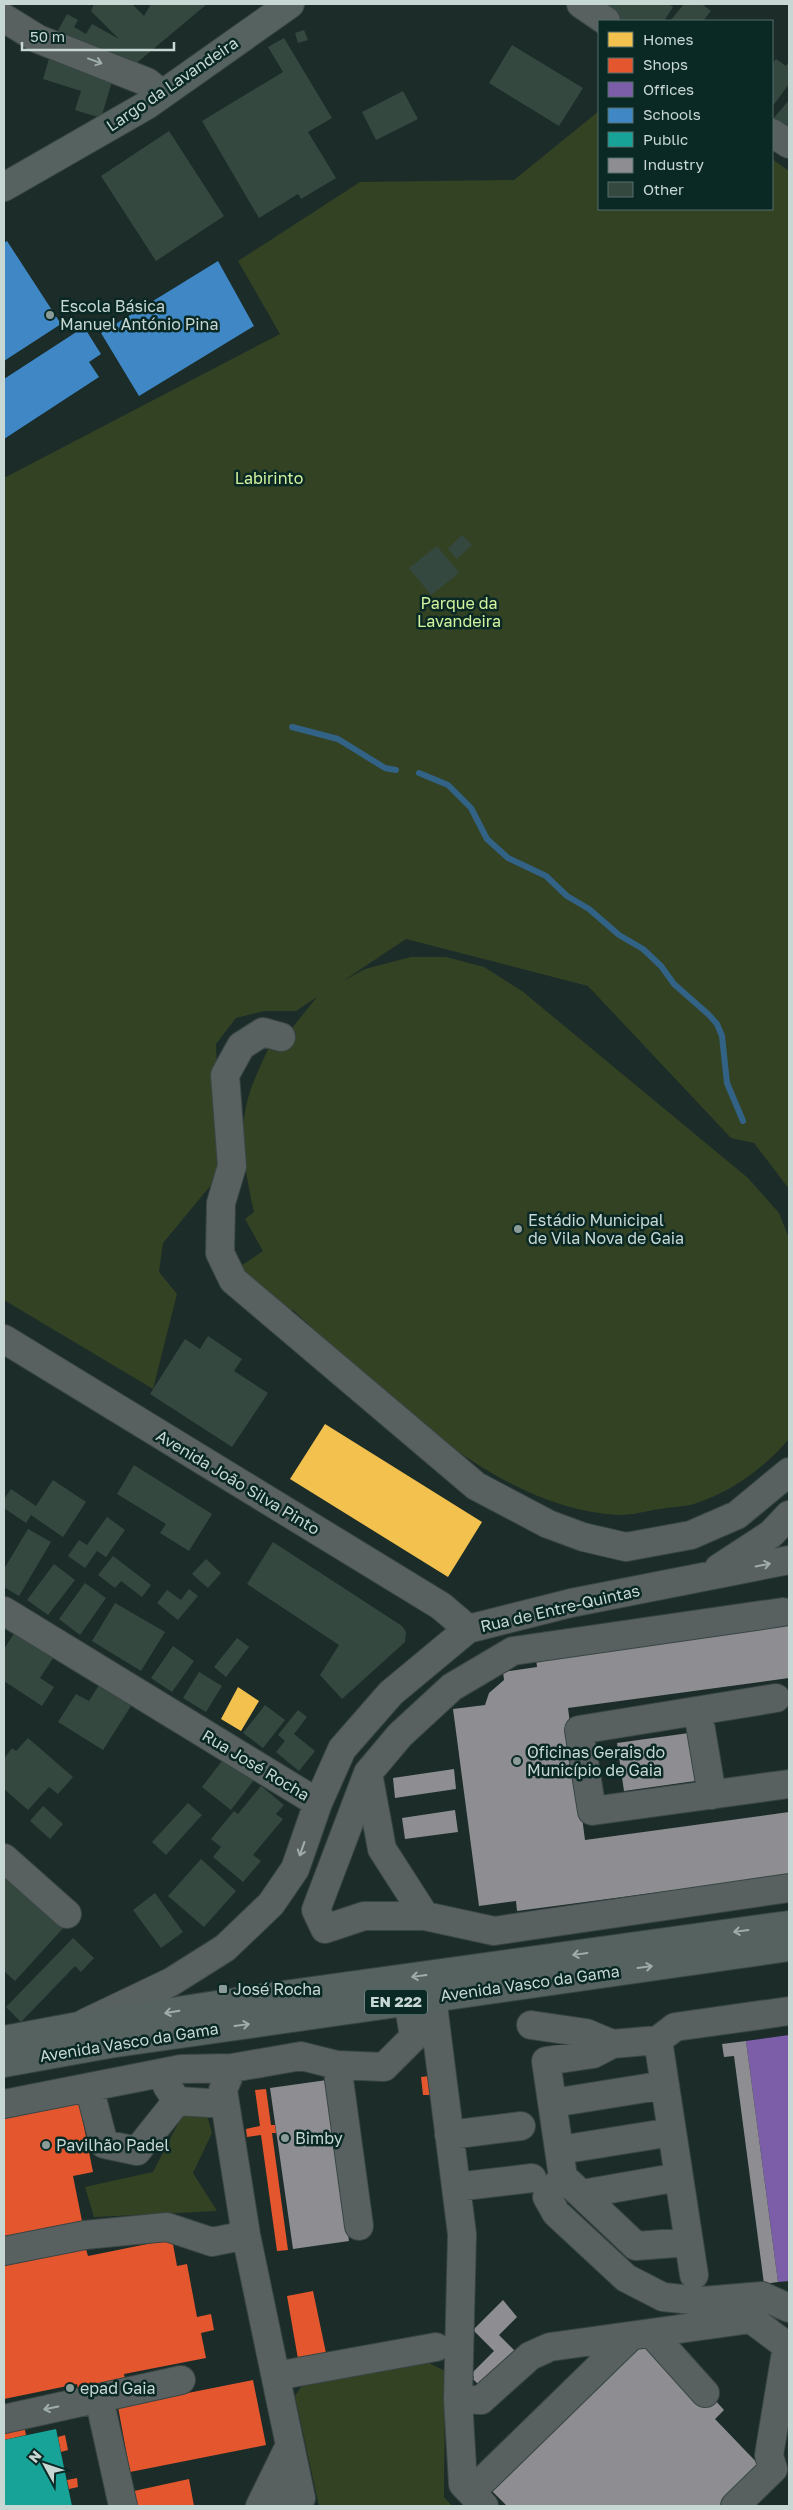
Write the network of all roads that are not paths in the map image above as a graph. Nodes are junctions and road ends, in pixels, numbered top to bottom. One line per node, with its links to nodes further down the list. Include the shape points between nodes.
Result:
1 (290, 4): 5 (main road, Largo da Lavandeira)
2 (580, 4): 4 (street)
3 (4, 18): 5 (street, one-way to 5, via 38,39 147,82)
4 (604, 20)
5 (162, 94): 8 (main road, Largo da Lavandeira)
6 (773, 134): 7 (street)
7 (789, 144)
8 (4, 187)
9 (281, 1037): 11 (street, via 263,1032 241,1046 225,1075 232,1166 221,1203 220,1253 233,1280 476,1486 548,1524 582,1537 626,1547 691,1535 737,1515)
10 (6, 1344): 17 (street, Avenida João Silva Pinto, via 442,1606)
11 (789, 1472)
12 (783, 1530): 14 (street, Rua de Entre-Quintas)
13 (789, 1560): 14 (street, Rua de Entre-Quintas, one-way to 13)
14 (703, 1577): 17 (street, Rua de Entre-Quintas, via 571,1603)
15 (4, 1611): 23 (street, Rua José Rocha)
16 (784, 1612): 20 (street, via 513,1651 452,1687 400,1735)
17 (468, 1629): 23 (street, Rua de Entre-Quintas, via 391,1693 342,1749)
18 (776, 1698): 19 (street)
19 (698, 1712): 22 (street); 22 (street, via 579,1730 592,1811)
20 (368, 1773): 27 (street, via 382,1850); 27 (street, via 316,1910 326,1929 364,1916)
21 (789, 1784): 22 (street)
22 (712, 1795)
23 (318, 1802): 32 (street, Rua José Rocha, one-way to 32, via 295,1868 271,1904 225,1948 171,1982)
24 (4, 1858): 26 (street)
25 (789, 1888): 27 (street, via 494,1931)
26 (67, 1914)
27 (425, 1916)
28 (789, 1924): 32 (main road, Avenida Vasco da Gama / EN 222, one-way to 32)
29 (789, 1947): 30 (main road, Avenida Vasco da Gama / EN 222, one-way to 29)
30 (420, 1999): 37 (main road, Avenida Vasco da Gama / EN 222, one-way to 30, via 109,2044); 38 (street, via 414,2037 384,2067); 49 (street)
31 (789, 2011): 34 (street, via 676,2027)
32 (79, 2026): 33 (main road, Avenida Vasco da Gama / EN 222)
33 (4, 2040)
34 (658, 2040): 35 (street); 41 (street)
35 (612, 2044): 36 (street, via 593,2054); 36 (street, via 527,2015)
36 (546, 2061): 46 (street)
37 (4, 2063)
38 (337, 2065): 39 (street, via 301,2056); 55 (street)
39 (232, 2068): 40 (street); 45 (street, via 223,2090)
40 (158, 2073): 42 (street); 43 (street)
41 (665, 2085): 46 (street); 48 (street)
42 (88, 2087): 43 (street, via 104,2144 137,2151); 44 (street)
43 (177, 2101): 45 (street)
44 (4, 2104)
45 (225, 2104): 56 (street)
46 (553, 2104): 50 (street)
47 (521, 2126): 49 (street)
48 (672, 2132): 50 (street); 51 (street)
49 (449, 2135): 54 (street)
50 (560, 2150): 53 (street)
51 (679, 2177): 53 (street); 57 (street)
52 (532, 2178): 54 (street)
53 (573, 2185): 57 (street, via 636,2246); 60 (street, via 546,2197 556,2212 626,2278 663,2297 702,2301 762,2296)
54 (456, 2187): 67 (street, via 462,2234)
55 (359, 2226)
56 (246, 2235): 58 (street, via 212,2242 167,2227 85,2235); 63 (street)
57 (689, 2242): 59 (street)
58 (4, 2251)
59 (694, 2275)
60 (789, 2308)
61 (641, 2335): 65 (street); 67 (street, via 550,2347 530,2356 481,2400); 70 (street); 75 (street, via 750,2319 787,2346 769,2455 773,2470)
62 (436, 2347): 63 (street)
63 (276, 2376): 69 (street)
64 (181, 2380): 66 (street)
65 (706, 2392)
66 (98, 2398): 68 (street, one-way to 68); 72 (street)
67 (458, 2399): 70 (street, via 463,2484)
68 (4, 2418)
69 (290, 2445): 71 (street); 73 (street)
70 (478, 2499)
71 (302, 2502): 74 (street)
72 (123, 2506)
73 (260, 2506)
74 (267, 2506)
75 (735, 2506)

